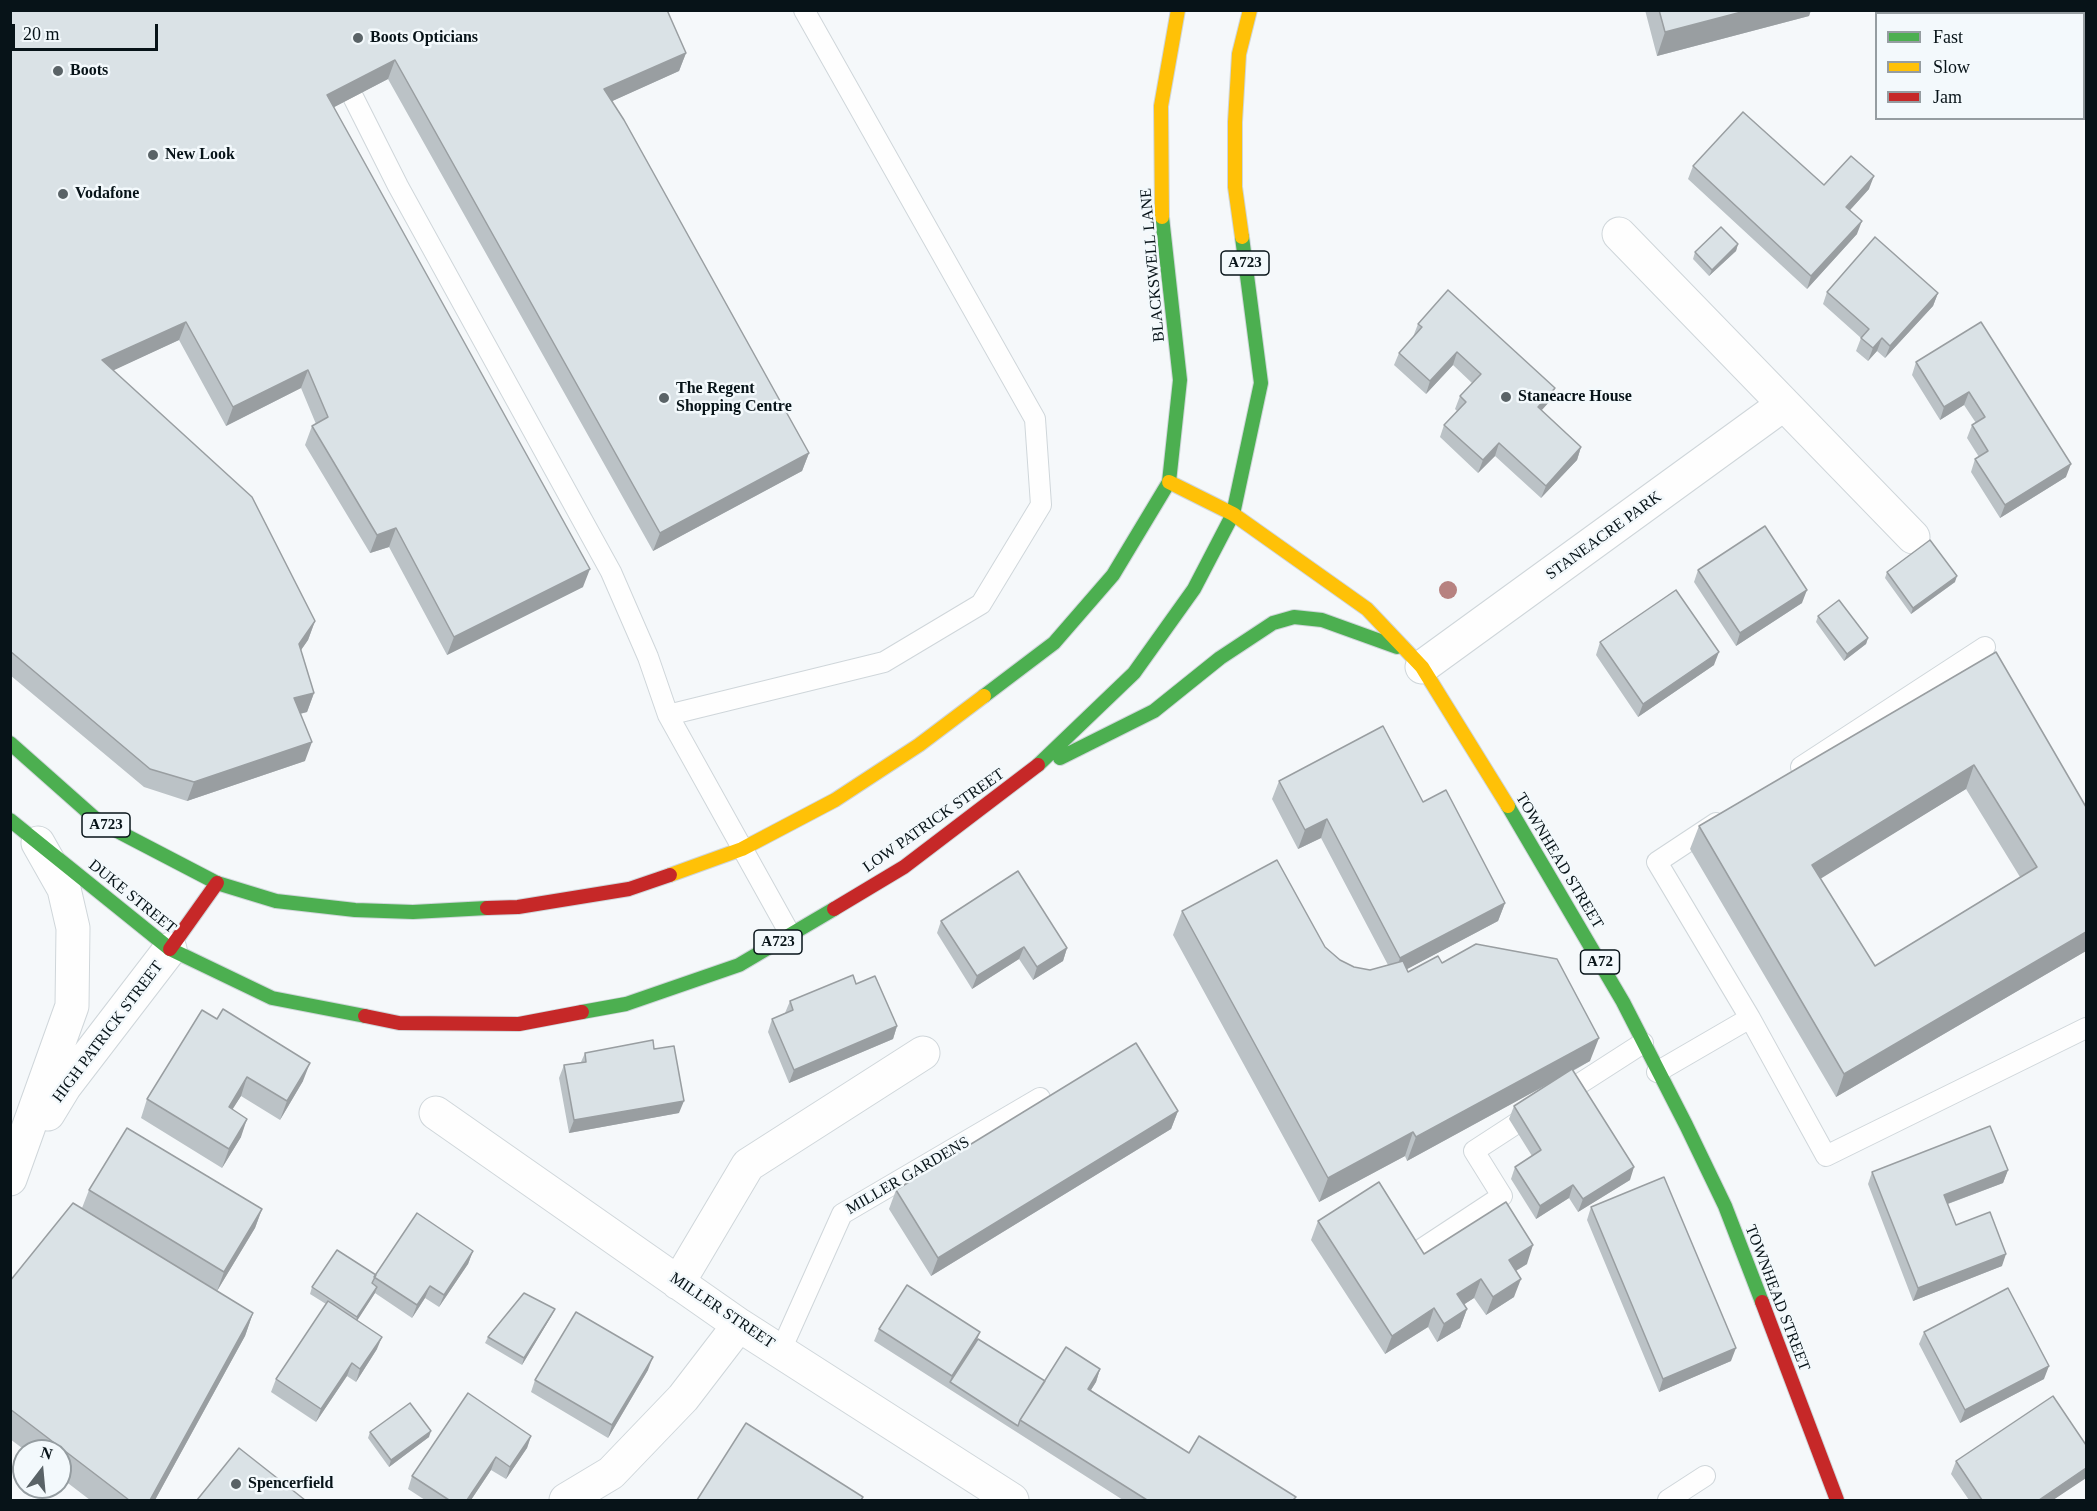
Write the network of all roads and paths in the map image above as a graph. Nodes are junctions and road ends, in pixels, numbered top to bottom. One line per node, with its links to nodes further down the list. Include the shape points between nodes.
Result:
1 (804, 10): 12 (lane, via 1035,419 1041,505 981,604 884,662)
2 (1178, 10): 7 (main road, BLACKSWELL LANE / A723, via 1161,106 1162,217 1180,381)
3 (1250, 10): 8 (main road, A723, via 1239,54 1235,187 1260,383)
4 (331, 52): 12 (lane, via 398,186 611,572)
5 (1619, 234): 6 (street)
6 (1784, 404): 9 (street); 11 (street, STANEACRE PARK)
7 (1169, 482): 8 (main road, TOWNHEAD STREET / A72); 19 (main road, A723, via 1113,575 1054,643 920,745 835,800)
8 (1233, 514): 11 (main road, TOWNHEAD STREET / A72, via 1367,609); 14 (main road, LOW PATRICK STREET / A723, via 1194,590 1134,673)
9 (1913, 537)
10 (1985, 647): 15 (lane)
11 (1416, 660): 14 (main road, via 1377,638 1322,620 1294,617 1273,623 1220,658 1154,711); 25 (main road, TOWNHEAD STREET / A72, via 1545,866)
12 (668, 715): 19 (lane)
13 (10, 743): 20 (main road, A723, via 98,821)
14 (1029, 774): 21 (main road, LOW PATRICK STREET / A723, via 904,867)
15 (1786, 777)
16 (1736, 810): 23 (lane, via 1657,862)
17 (10, 820): 18 (main road, DUKE STREET / A723)
18 (38, 843): 22 (main road, DUKE STREET / A723); 30 (street, HIGH PATRICK STREET, via 64,889 73,928 72,1006)
19 (742, 849): 20 (main road, A723, via 629,889 518,907 413,912 355,910 276,901); 21 (lane)
20 (217, 883): 22 (main road, DUKE STREET)
21 (790, 934): 22 (main road, LOW PATRICK STREET / A723, via 739,965 626,1004 519,1024 399,1023 272,998)
22 (170, 949): 30 (street, HIGH PATRICK STREET, via 65,1086)
23 (1750, 1018): 24 (lane, via 1826,1156); 27 (lane)
24 (2086, 1028)
25 (1643, 1043): 27 (main road, TOWNHEAD STREET / A72); 31 (lane, via 1474,1150 1502,1196)
26 (923, 1053): 32 (street, via 748,1165)
27 (1658, 1072): 39 (main road, TOWNHEAD STREET / A72, via 1725,1206)
28 (1040, 1098): 34 (lane, MILLER GARDENS, via 842,1215)
29 (436, 1113): 32 (street, MILLER STREET)
30 (10, 1179)
31 (1423, 1248)
32 (678, 1283): 33 (street, MILLER STREET)
33 (739, 1325): 34 (street, MILLER STREET); 36 (street, via 682,1398 611,1473)
34 (781, 1350): 37 (street, MILLER STREET)
35 (1705, 1476): 38 (lane)
36 (566, 1500)
37 (1012, 1500)
38 (1668, 1500)
39 (1836, 1500)

